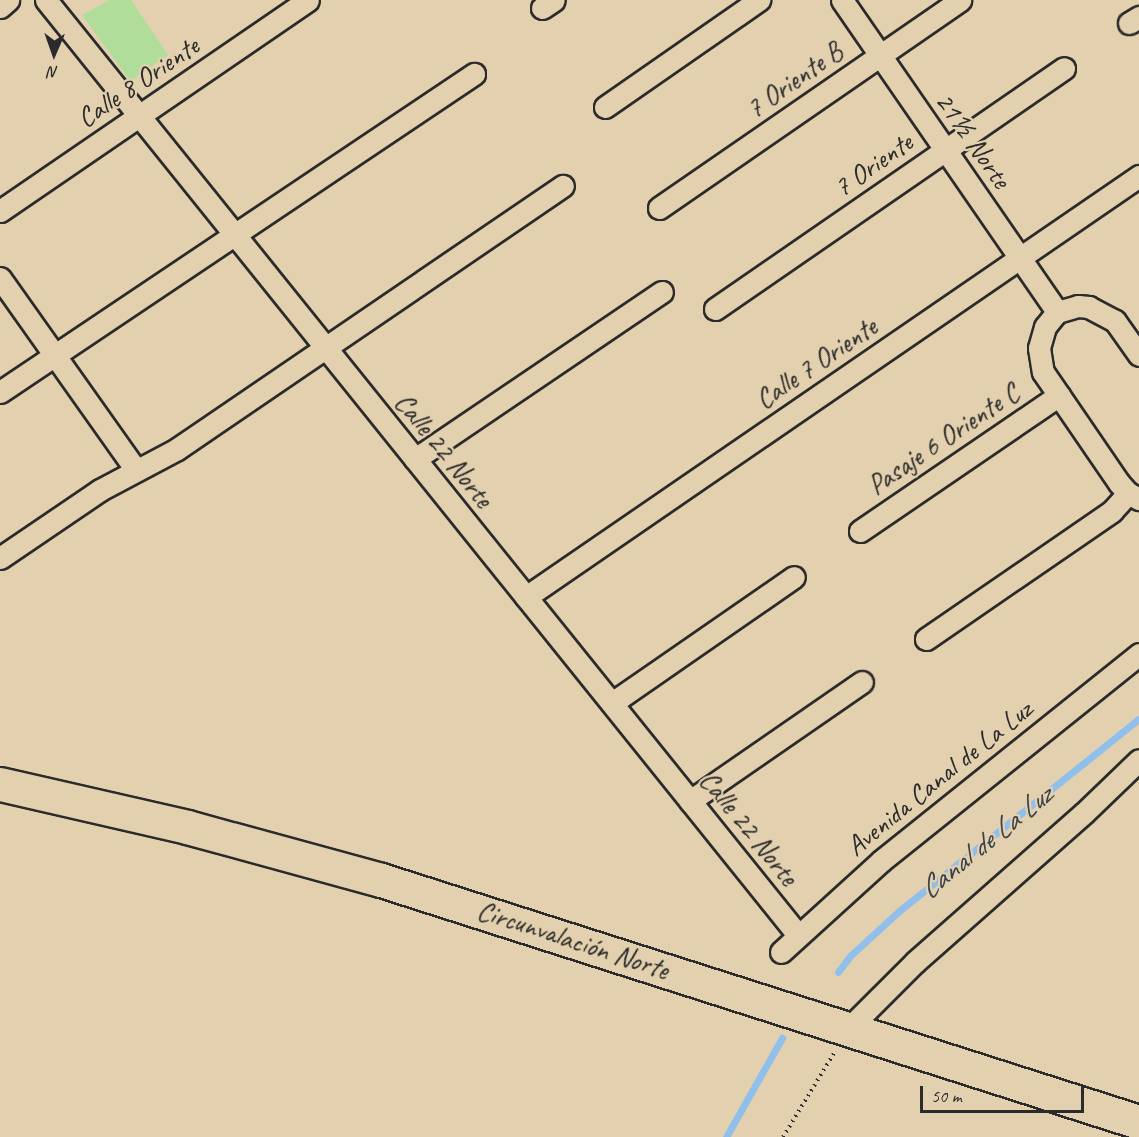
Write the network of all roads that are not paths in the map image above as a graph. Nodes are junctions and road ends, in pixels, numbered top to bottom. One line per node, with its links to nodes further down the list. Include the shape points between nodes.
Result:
1 (8, 0): 7 (street)
2 (46, 0): 12 (street, Calle 22 Norte)
3 (308, 0): 12 (street, Calle 8 Oriente)
4 (759, 0): 11 (street)
5 (842, 0): 8 (street, 21½ Norte)
6 (960, 0): 8 (street, 7 Oriente B)
7 (0, 7)
8 (880, 55): 13 (street, 21½ Norte); 16 (street, 7 Oriente B)
9 (1064, 68): 13 (street, 7 Oriente)
10 (474, 74): 18 (street)
11 (605, 107)
12 (139, 116): 17 (street, Calle 8 Oriente); 18 (street, Calle 22 Norte)
13 (946, 150): 19 (street, 21½ Norte); 22 (street, 7 Oriente)
14 (1139, 176): 19 (street, Calle 7 Oriente)
15 (562, 186): 25 (street)
16 (659, 208)
17 (0, 211)
18 (234, 234): 25 (street, Calle 22 Norte); 26 (street)
19 (1020, 258): 23 (street, 21½ Norte); 35 (street, Calle 7 Oriente)
20 (0, 278): 26 (street)
21 (662, 292): 29 (street)
22 (715, 309)
23 (1057, 312): 24 (street, via 1078,306 1099,310); 28 (street, via 1045,327 1039,348 1043,372)
24 (1136, 344)
25 (325, 347): 29 (street, Calle 22 Norte); 30 (street, via 177,448)
26 (54, 355): 27 (street); 30 (street)
27 (0, 392)
28 (1059, 395): 31 (street); 32 (street, Pasaje 6 Oriente C)
29 (415, 459): 35 (street, Calle 22 Norte)
30 (136, 470): 33 (street)
31 (1133, 496): 36 (street)
32 (860, 531)
33 (0, 558)
34 (794, 577): 39 (street)
35 (526, 597): 39 (street, Calle 22 Norte)
36 (926, 639)
37 (1139, 654): 43 (street, Avenida Canal de La Luz, via 936,816)
38 (862, 682): 42 (street)
39 (612, 703): 42 (street, Calle 22 Norte)
40 (1139, 760): 45 (street, via 915,962)
41 (0, 784): 45 (main road, Circunvalación Norte, via 187,827 381,880)
42 (690, 801): 43 (street, Calle 22 Norte)
43 (798, 935): 44 (street, Avenida Canal de La Luz)
44 (781, 952)
45 (848, 1029): 46 (main road, Circunvalación Norte)
46 (1139, 1122)

